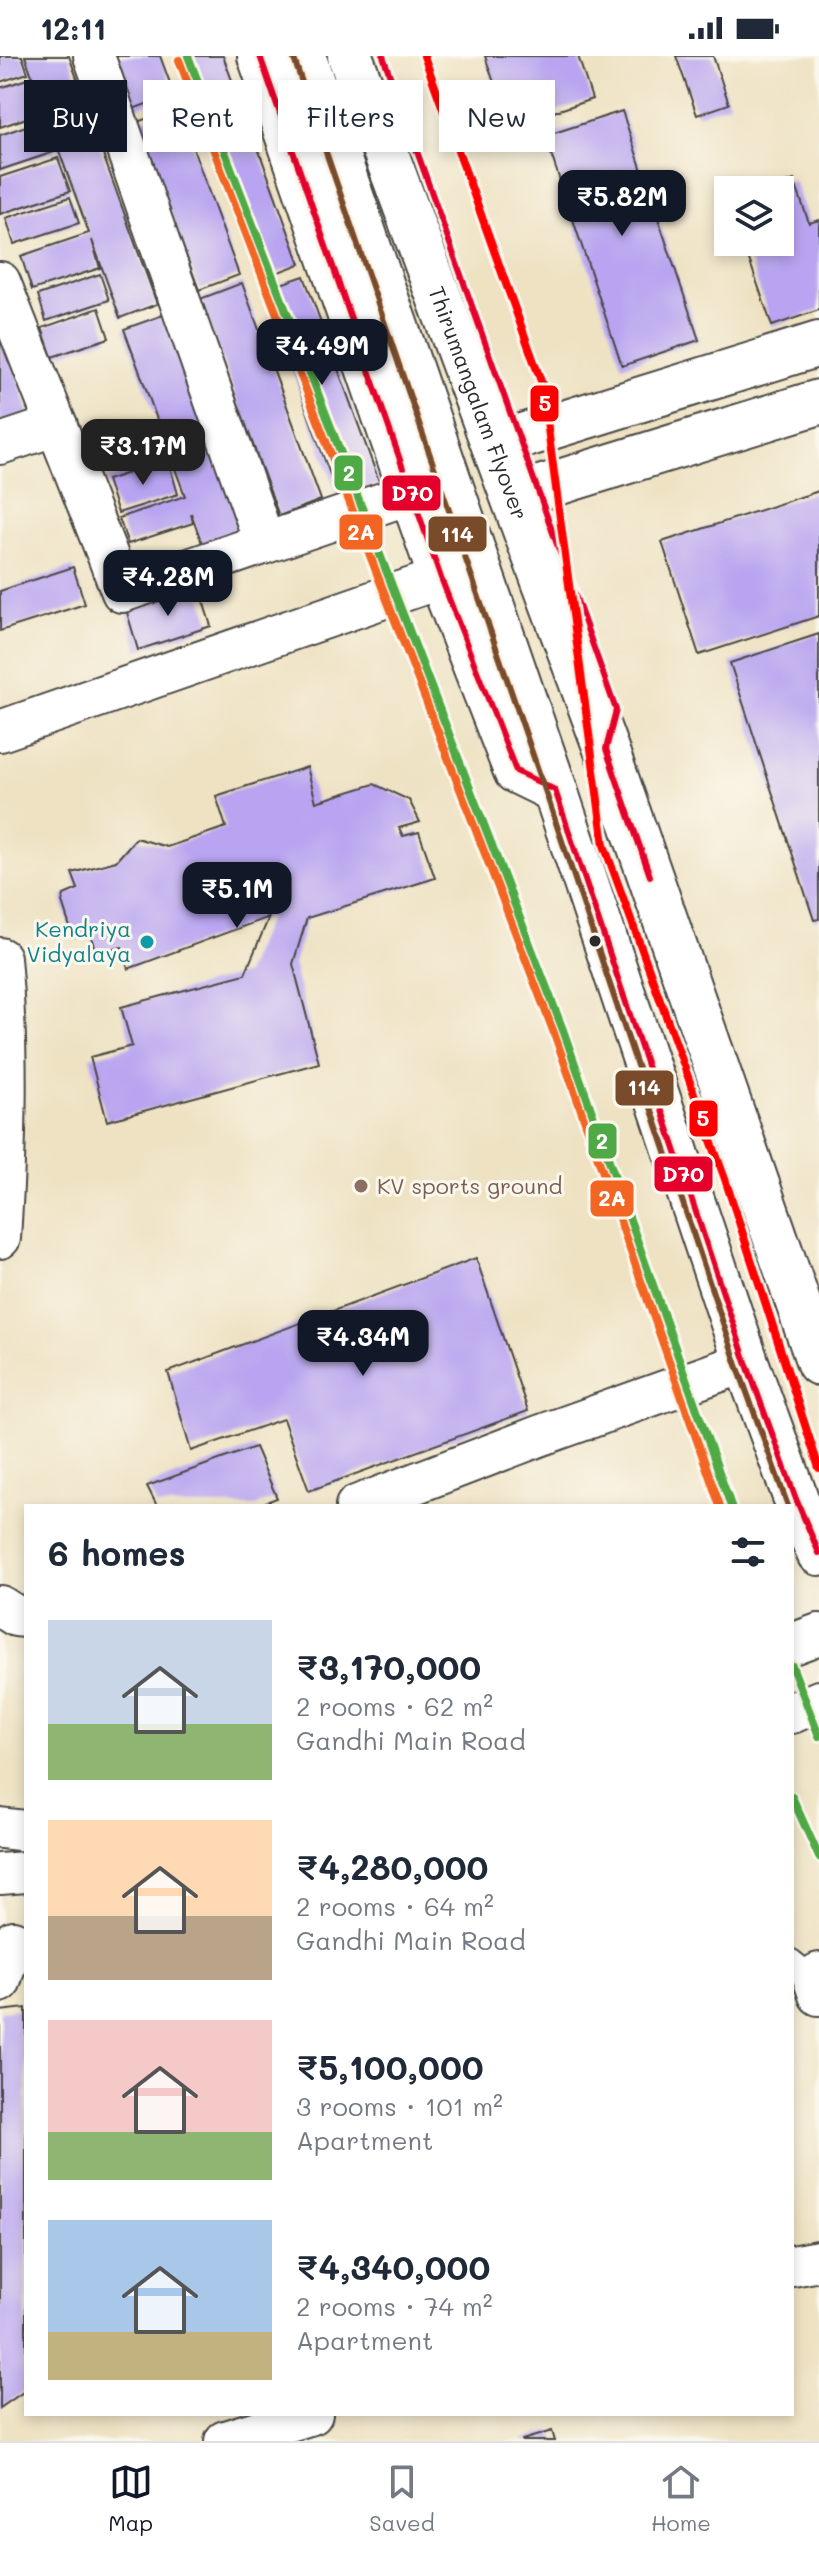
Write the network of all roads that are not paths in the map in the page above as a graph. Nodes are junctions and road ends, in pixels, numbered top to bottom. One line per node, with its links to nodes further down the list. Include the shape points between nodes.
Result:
1 (94, 56): 12 (street)
2 (260, 56): 11 (main road)
3 (303, 56): 16 (main road)
4 (350, 56): 15 (main road, Thirumangalam Flyover)
5 (0, 282): 8 (street)
6 (819, 344): 10 (main road, via 519,437)
7 (819, 402): 10 (main road)
8 (57, 425): 9 (street); 12 (street, via 122,592)
9 (0, 444)
10 (537, 489): 15 (main road, via 616,710)
11 (412, 493): 12 (street); 13 (main road)
12 (264, 541)
13 (441, 578): 14 (street); 16 (main road, via 516,771)
14 (0, 731)
15 (606, 749): 21 (main road, Thirumangalam Flyover)
16 (555, 790): 20 (main road)
17 (0, 958): 18 (street)
18 (3, 1026): 19 (street, via 6,1138)
19 (0, 1238)
20 (746, 1362): 22 (street); 23 (main road)
21 (819, 1363)
22 (361, 1504)
23 (819, 1553)
24 (0, 1606): 25 (street)
25 (24, 1617)
26 (819, 1634): 27 (street)
27 (794, 1643)
28 (819, 1701): 29 (street)
29 (794, 1712)
30 (0, 1828): 31 (street)
31 (24, 1831)
32 (24, 1872): 33 (street)
33 (0, 1874)
34 (13, 1941): 35 (street)
35 (0, 1982)
36 (819, 2261): 37 (street)
37 (794, 2266)
38 (306, 2416): 39 (street)
39 (225, 2441)

